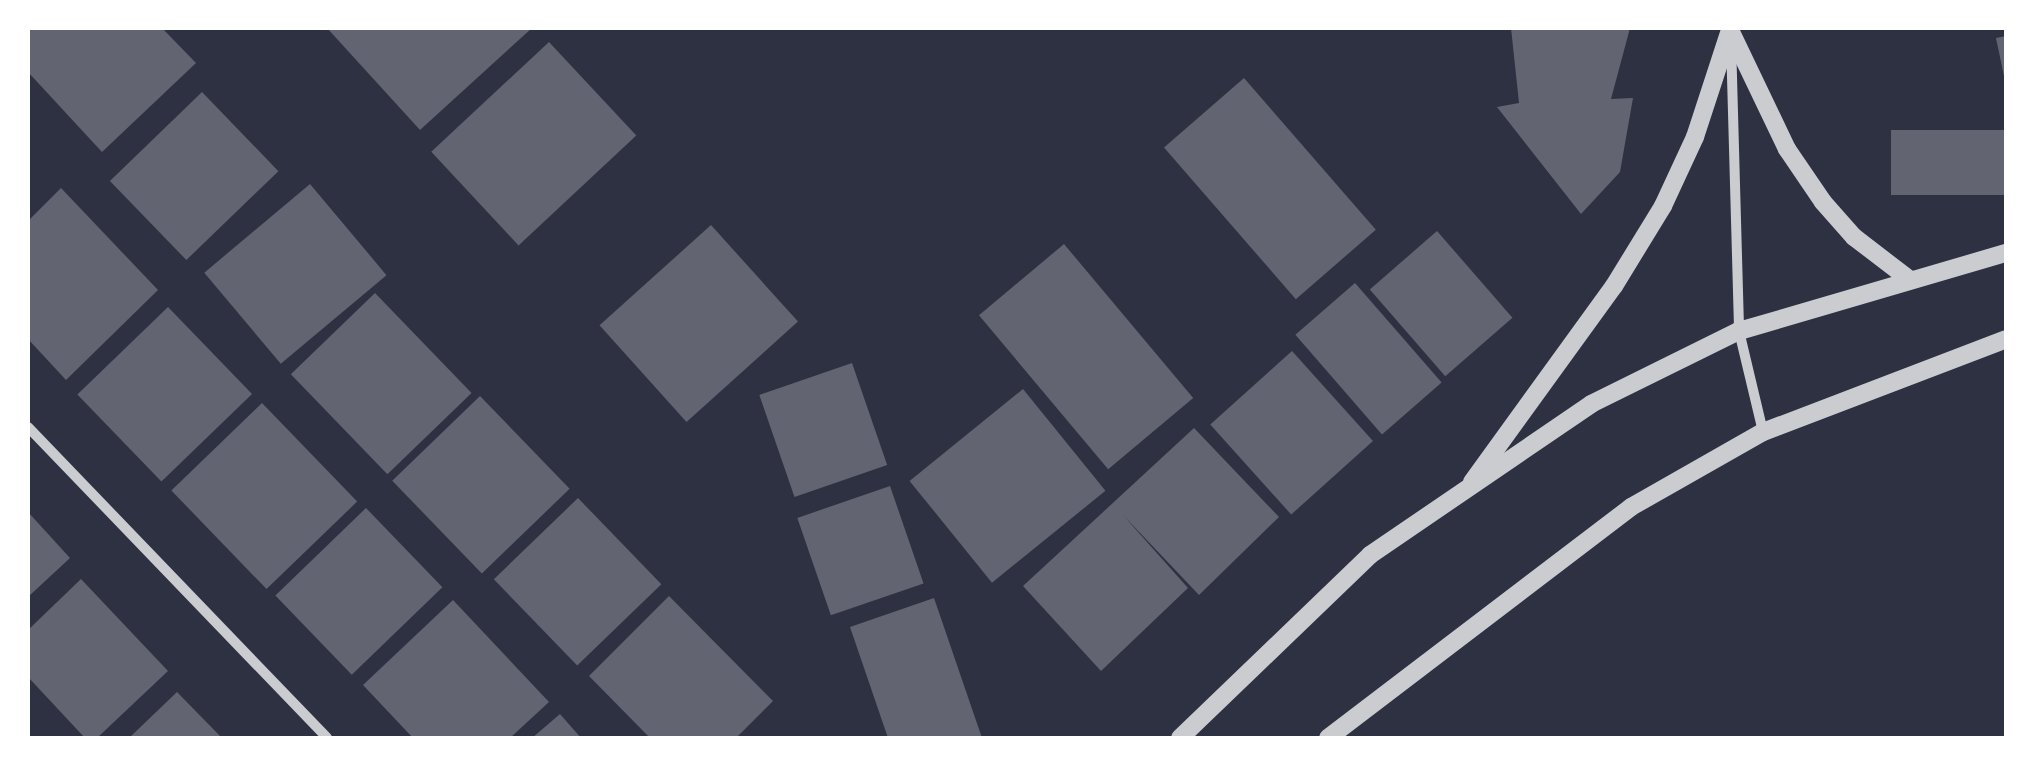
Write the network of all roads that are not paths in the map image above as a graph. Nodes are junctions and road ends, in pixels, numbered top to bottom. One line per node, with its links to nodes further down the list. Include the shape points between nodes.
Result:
1 (1730, 29): 3 (street, via 1787,149 1822,202 1854,238); 4 (street); 8 (street, via 1663,206 1614,286)
2 (2006, 253): 3 (street)
3 (1910, 280): 4 (street)
4 (1739, 330): 7 (street); 8 (street, via 1590,404)
5 (2006, 340): 7 (street)
6 (28, 428): 9 (street)
7 (1763, 432): 11 (street, via 1632,506)
8 (1466, 491): 10 (street, via 1370,556)
9 (327, 738)
10 (1180, 738)
11 (1328, 738)

